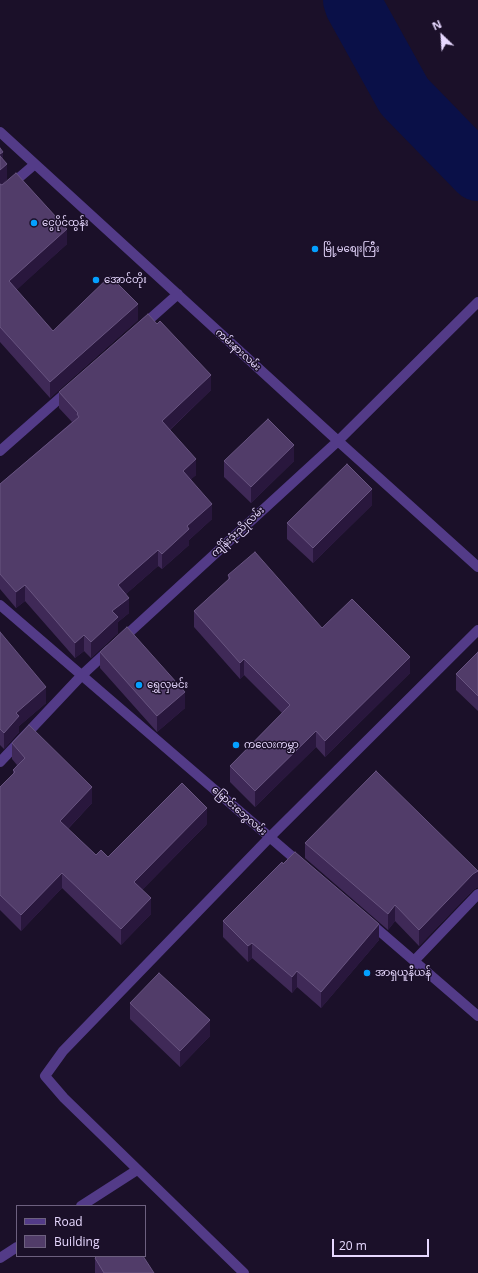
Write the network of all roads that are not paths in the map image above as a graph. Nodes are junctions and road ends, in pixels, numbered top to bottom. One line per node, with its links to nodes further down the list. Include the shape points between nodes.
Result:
1 (0, 132): 2 (street, ကမ်းနားလမ်း)
2 (35, 164): 3 (street); 4 (street, ကမ်းနားလမ်း)
3 (0, 194)
4 (178, 294): 6 (street); 8 (street, ကမ်းနားလမ်း)
5 (478, 302): 8 (street, ကျိန်းဒုံးညိုလမ်း)
6 (136, 331)
7 (77, 383): 9 (street)
8 (338, 440): 10 (street, ကမ်းနားလမ်း); 13 (street, ကျိန်းဒုံးညိုလမ်း)
9 (0, 451)
10 (478, 566)
11 (0, 605): 13 (street, မြောင်းဘွေလမ်း)
12 (478, 630): 15 (street)
13 (82, 675): 14 (street, ကျိန်းဒုံးညိုလမ်း); 15 (street, မြောင်းဘွေလမ်း)
14 (0, 762)
15 (270, 838): 16 (street, မြောင်းဘွေလမ်း); 21 (street, via 63,1051 45,1076)
16 (312, 874)
17 (478, 894): 19 (street)
18 (360, 915): 19 (street)
19 (414, 961): 20 (street)
20 (478, 1016)
21 (137, 1170): 22 (street); 25 (street)
22 (84, 1205)
23 (16, 1248): 24 (street)
24 (0, 1258)
25 (244, 1273)

